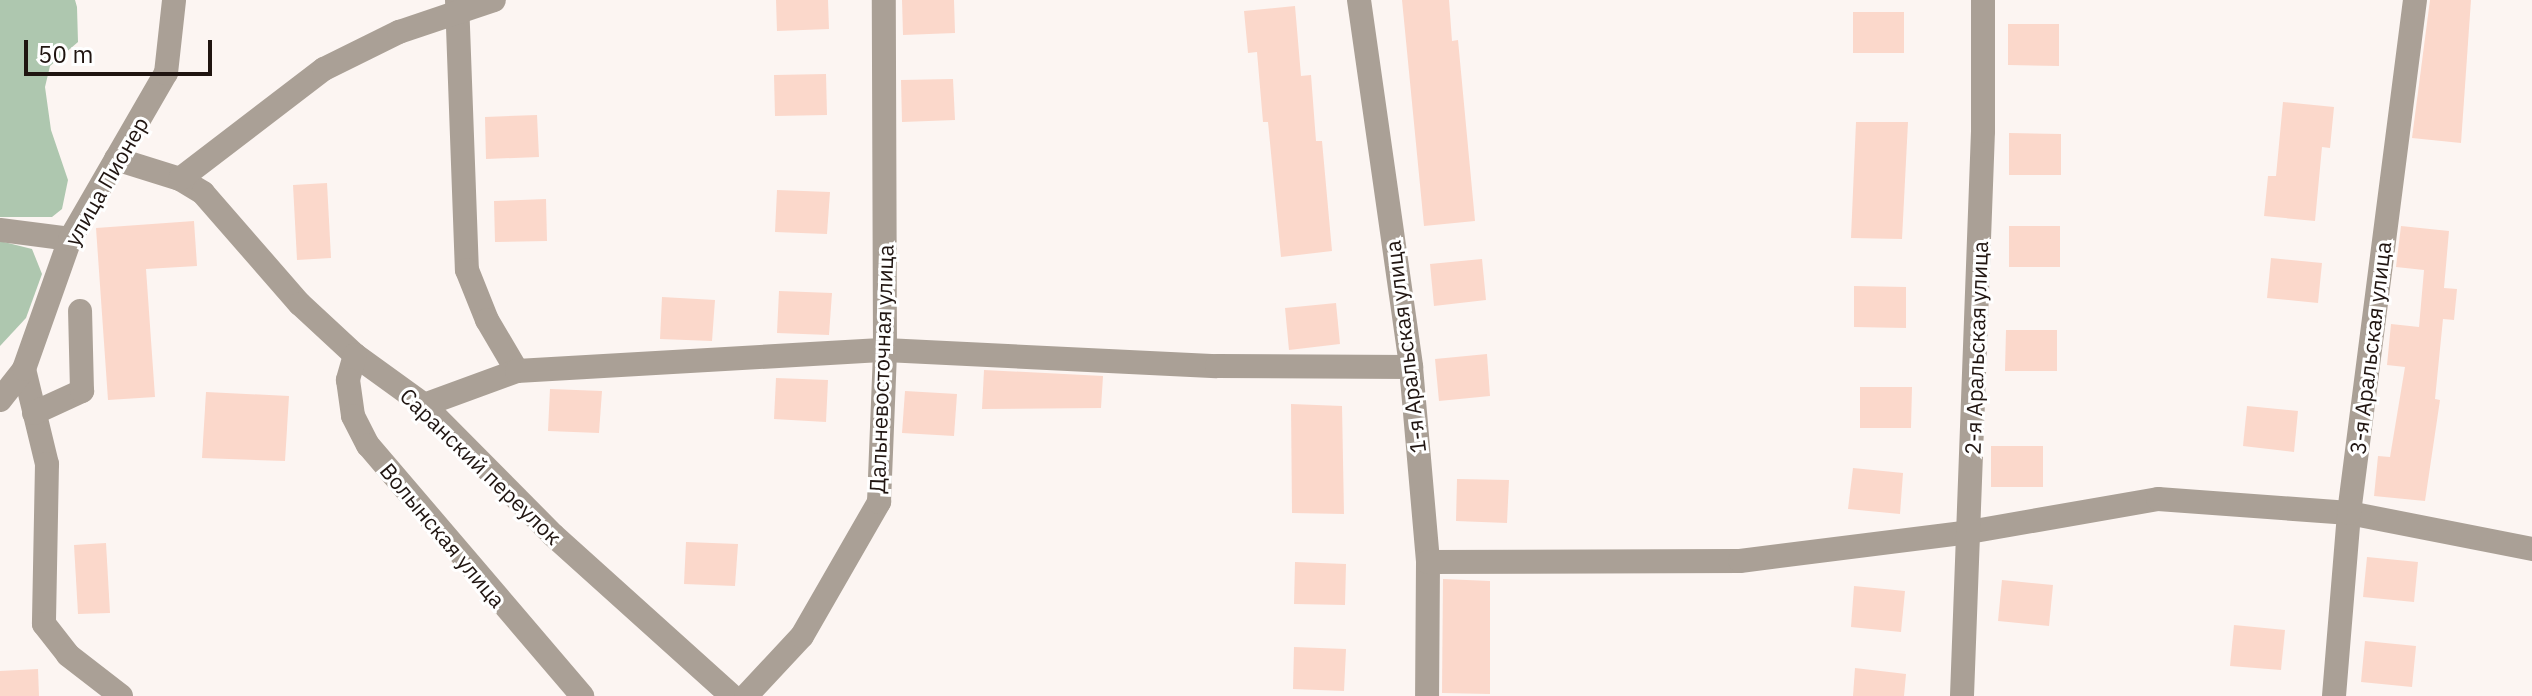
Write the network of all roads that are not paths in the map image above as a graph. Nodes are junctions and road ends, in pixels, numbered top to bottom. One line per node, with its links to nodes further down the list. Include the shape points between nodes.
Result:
1 (174, 0): 8 (street, улица Пионер, via 166,73)
2 (494, 0): 7 (street)
3 (884, 0): 13 (street, Дальневосточная улица)
4 (1359, 0): 15 (street, 1-я Аральская улица)
5 (1983, 0): 22 (street, 2-я Аральская улица)
6 (2415, 0): 21 (street, 3-я Аральская улица)
7 (457, 8): 9 (street, via 324,69); 17 (street, via 467,270 487,320)
8 (116, 159): 9 (street, Саранский переулок); 11 (street, улица Пионер)
9 (180, 179): 14 (street, Саранский переулок, via 203,193 300,304)
10 (0, 230): 11 (street)
11 (70, 239): 16 (street, улица Пионер)
12 (80, 311): 20 (street, via 82,391)
13 (885, 350): 15 (street, via 1217,366); 17 (street); 28 (street, Дальневосточная улица, via 879,502 802,636)
14 (355, 355): 19 (street, Саранский переулок); 26 (street, Волынская улица, via 348,380 353,416 368,445)
15 (1411, 367): 24 (street, 1-я Аральская улица)
16 (24, 369): 18 (street, улица Пионер); 20 (street)
17 (517, 371): 19 (street)
18 (0, 400)
19 (424, 405): 27 (street, Саранский переулок, via 553,535)
20 (34, 413): 25 (street, via 47,464 44,624 68,655)
21 (2349, 513): 22 (street, via 2158,499); 23 (street); 31 (street, 3-я Аральская улица)
22 (1969, 532): 24 (street, via 1740,561); 30 (street, 2-я Аральская улица)
23 (2532, 549)
24 (1428, 562): 29 (street, 1-я Аральская улица)
25 (121, 696)
26 (582, 696)
27 (732, 696)
28 (746, 696)
29 (1427, 696)
30 (1962, 696)
31 (2334, 696)

